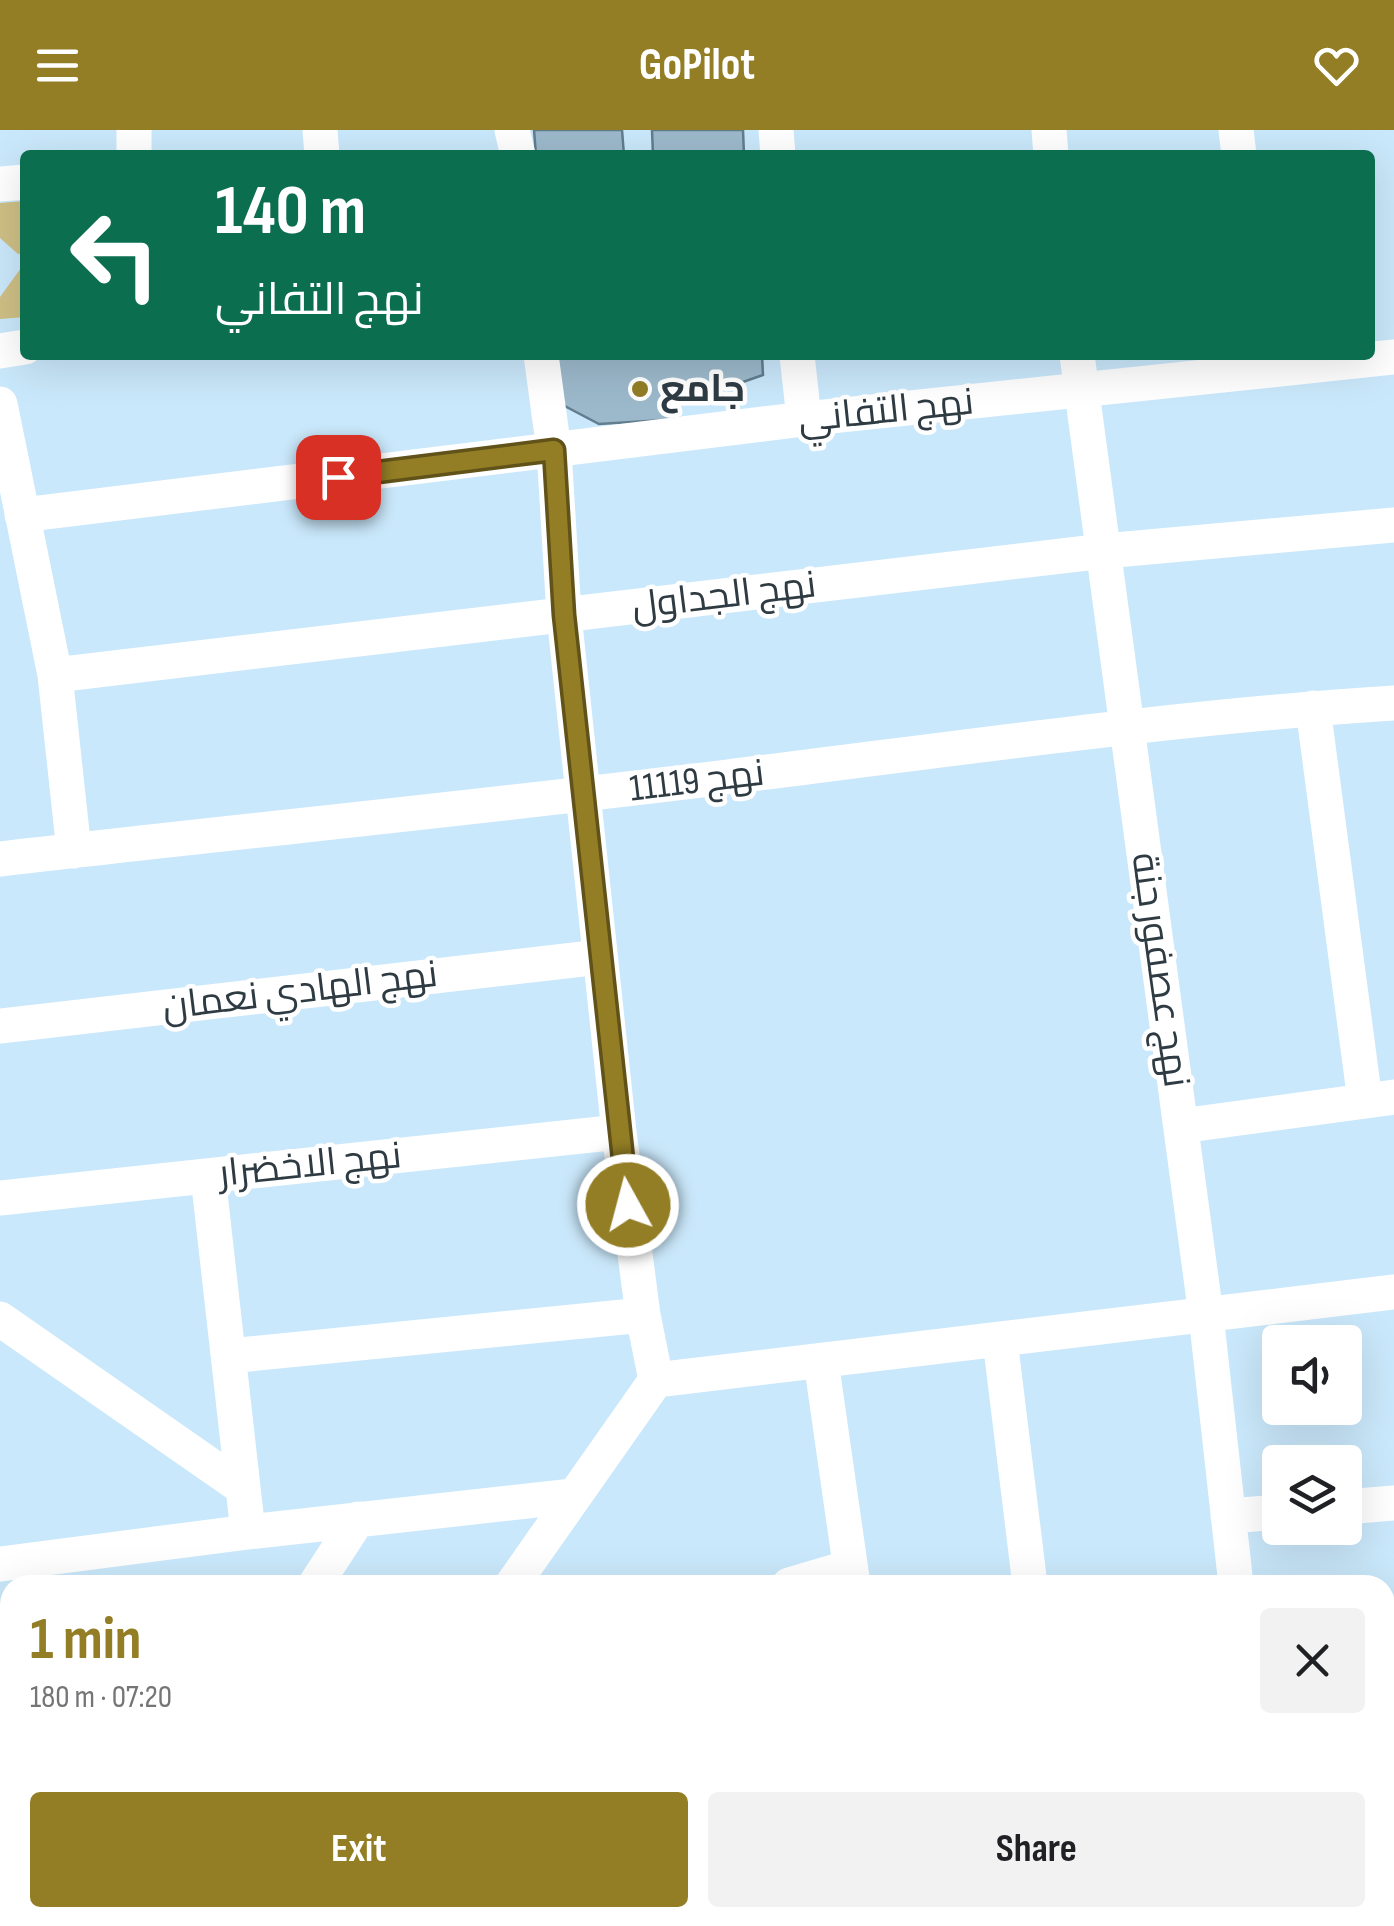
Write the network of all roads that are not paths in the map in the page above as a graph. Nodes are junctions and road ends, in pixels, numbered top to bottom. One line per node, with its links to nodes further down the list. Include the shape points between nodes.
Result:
1 (542, 360): 9 (street)
2 (798, 360): 8 (street)
3 (1078, 360): 6 (street, نهج عصفور جنة)
4 (1341, 360): 5 (street, نهج التفاني)
5 (1262, 363): 6 (street, نهج التفاني)
6 (1081, 392): 8 (street, نهج التفاني); 12 (street, نهج عصفور جنة)
7 (0, 404): 10 (street)
8 (804, 418): 9 (street, نهج التفاني)
9 (554, 450): 10 (street, نهج التفاني); 13 (street)
10 (22, 515): 14 (street)
11 (1394, 525): 12 (street, نهج الجداول)
12 (1104, 551): 13 (street, نهج الجداول); 17 (street, نهج عصفور جنة)
13 (564, 615): 14 (street, نهج الجداول); 18 (street)
14 (55, 676): 19 (street)
15 (1394, 702): 16 (street, نهج 11119)
16 (1313, 708): 17 (street, نهج 11119); 23 (street)
17 (1128, 728): 18 (street, نهج 11119); 24 (street, نهج عصفور جنة)
18 (585, 794): 19 (street, نهج 11119); 21 (street)
19 (74, 851): 20 (street, نهج 11119)
20 (0, 860)
21 (600, 957): 22 (street, نهج الهادي نعمان); 25 (street)
22 (0, 1026)
23 (1379, 1099): 24 (street)
24 (1181, 1126): 30 (street, نهج عصفور جنة)
25 (619, 1132): 26 (street, نهج الاخضرار); 29 (street)
26 (208, 1176): 27 (street, نهج الاخضرار); 33 (street)
27 (0, 1198)
28 (1394, 1292): 30 (street)
29 (643, 1315): 33 (street); 35 (street)
30 (1206, 1315): 32 (street); 41 (street, نهج عصفور جنة)
31 (0, 1319): 36 (street)
32 (1000, 1340): 34 (street); 48 (street)
33 (230, 1356): 36 (street)
34 (822, 1361): 35 (street); 47 (street)
35 (656, 1380): 37 (street)
36 (240, 1486): 43 (street)
37 (573, 1496): 42 (street); 46 (street)
38 (1394, 1503): 39 (street)
39 (1362, 1506)
40 (1262, 1513): 41 (street)
41 (1228, 1516): 49 (street, نهج عصفور جنة)
42 (358, 1519): 43 (street); 45 (street)
43 (248, 1532): 44 (street)
44 (1, 1564)
45 (322, 1575)
46 (519, 1575)
47 (851, 1575)
48 (1029, 1575)
49 (1235, 1575)

